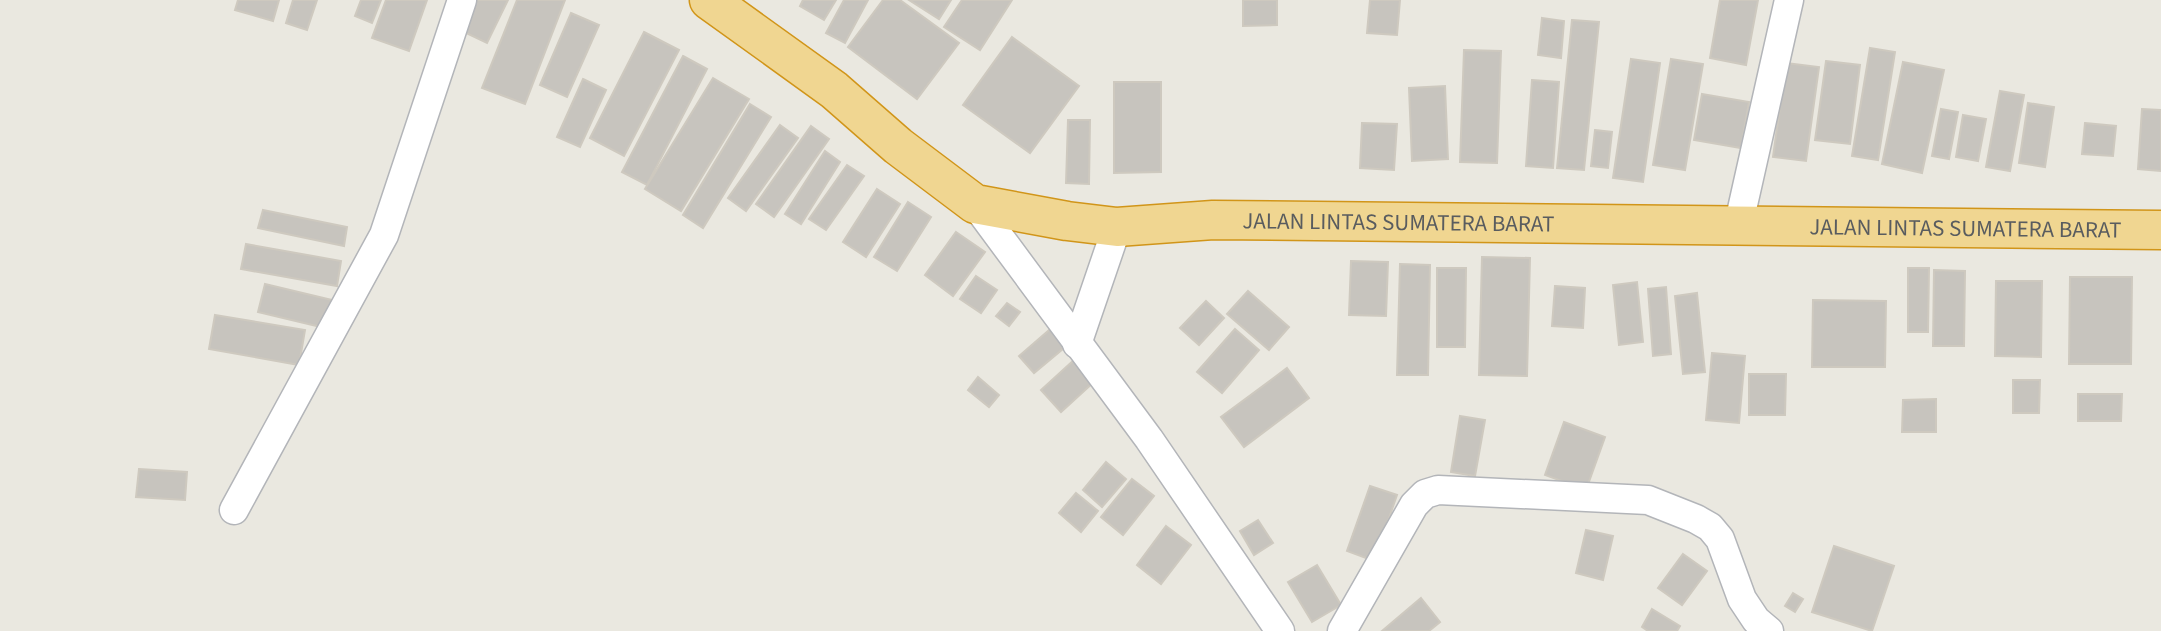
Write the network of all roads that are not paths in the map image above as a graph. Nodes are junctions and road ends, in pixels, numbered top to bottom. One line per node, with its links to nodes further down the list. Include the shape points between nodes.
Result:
1 (462, 0): 9 (street, via 384,235)
2 (709, 0): 4 (highway, JALAN LINTAS SUMATERA BARAT, via 834,90)
3 (1789, 0): 6 (street)
4 (975, 204): 5 (highway, JALAN LINTAS SUMATERA BARAT); 8 (street)
5 (1117, 227): 6 (highway, JALAN LINTAS SUMATERA BARAT, via 1213,220); 8 (street)
6 (1738, 227): 7 (highway, JALAN LINTAS SUMATERA BARAT)
7 (2161, 230)
8 (1077, 344): 10 (street, via 1149,439)
9 (234, 510)
10 (1280, 631)
11 (1342, 631): 12 (street, via 1414,505 1438,490 1648,500 1696,519 1720,539 1742,599)
12 (1769, 631)

